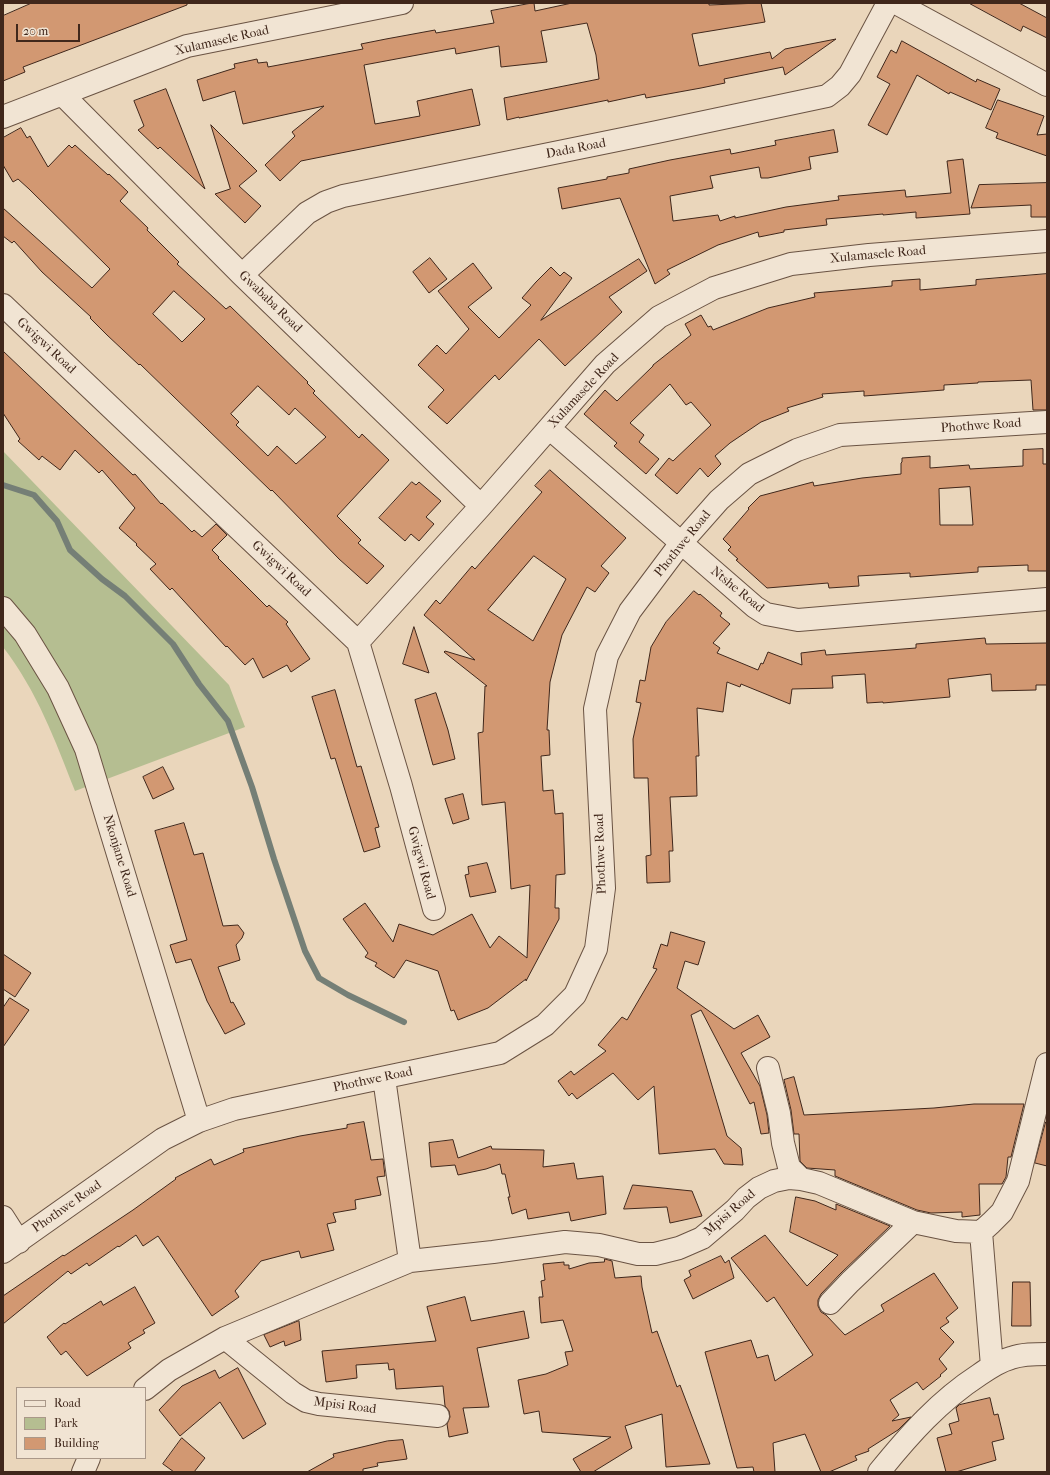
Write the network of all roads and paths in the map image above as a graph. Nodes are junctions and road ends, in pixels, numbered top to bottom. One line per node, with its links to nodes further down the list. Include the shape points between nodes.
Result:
1 (402, 3): 5 (street, Xulamasele Road, via 187,46)
2 (888, 3): 8 (street, Dada Road, via 850,74 827,96 343,196 307,212)
3 (896, 3): 4 (street)
4 (1047, 85)
5 (62, 95): 6 (street, Xulamasele Road); 8 (street, Gwababa Road)
6 (3, 117)
7 (1047, 241): 11 (street, Xulamasele Road, via 791,264 714,288 659,317 605,364)
8 (242, 276): 12 (street, Gwababa Road)
9 (3, 305): 16 (street, Gwigwi Road)
10 (1047, 422): 13 (street, Phothwe Road, via 840,435 797,450 749,474 719,500)
11 (549, 428): 12 (street, Xulamasele Road); 13 (street, Ntshe Road)
12 (481, 506): 16 (street, Xulamasele Road)
13 (681, 543): 14 (street, Ntshe Road, via 755,607 766,614 798,620); 20 (street, Phothwe Road, via 630,611 607,656 595,709 604,888 596,949 575,995 545,1025 500,1053)
14 (1047, 599)
15 (3, 608): 21 (street, Nkonjane Road, via 25,634 58,688 86,749)
16 (358, 642): 17 (street, Gwigwi Road)
17 (434, 909)
18 (1047, 1064): 25 (street, via 1018,1181 1002,1212)
19 (768, 1068): 22 (street, via 789,1167)
20 (384, 1078): 21 (street, Phothwe Road, via 234,1109); 27 (street)
21 (199, 1121): 26 (street, Phothwe Road, via 163,1139)
22 (801, 1179): 24 (street, Mpisi Road, via 819,1183); 27 (street, Mpisi Road, via 789,1178 759,1188 702,1238 679,1248 655,1254 638,1254 598,1245 565,1242)
23 (3, 1217): 26 (street)
24 (914, 1222): 25 (street, Mpisi Road, via 956,1232); 28 (street)
25 (981, 1232): 31 (street)
26 (11, 1247)
27 (410, 1261): 29 (street, Mpisi Road)
28 (830, 1303)
29 (225, 1338): 32 (street, Mpisi Road, via 169,1370); 33 (street, Mpisi Road, via 293,1394 306,1401)
30 (1047, 1354): 31 (street, via 1013,1357)
31 (992, 1366): 36 (street, via 954,1393 927,1417)
32 (146, 1388)
33 (438, 1416)
34 (89, 1459): 35 (street)
35 (83, 1472)
36 (879, 1472)

